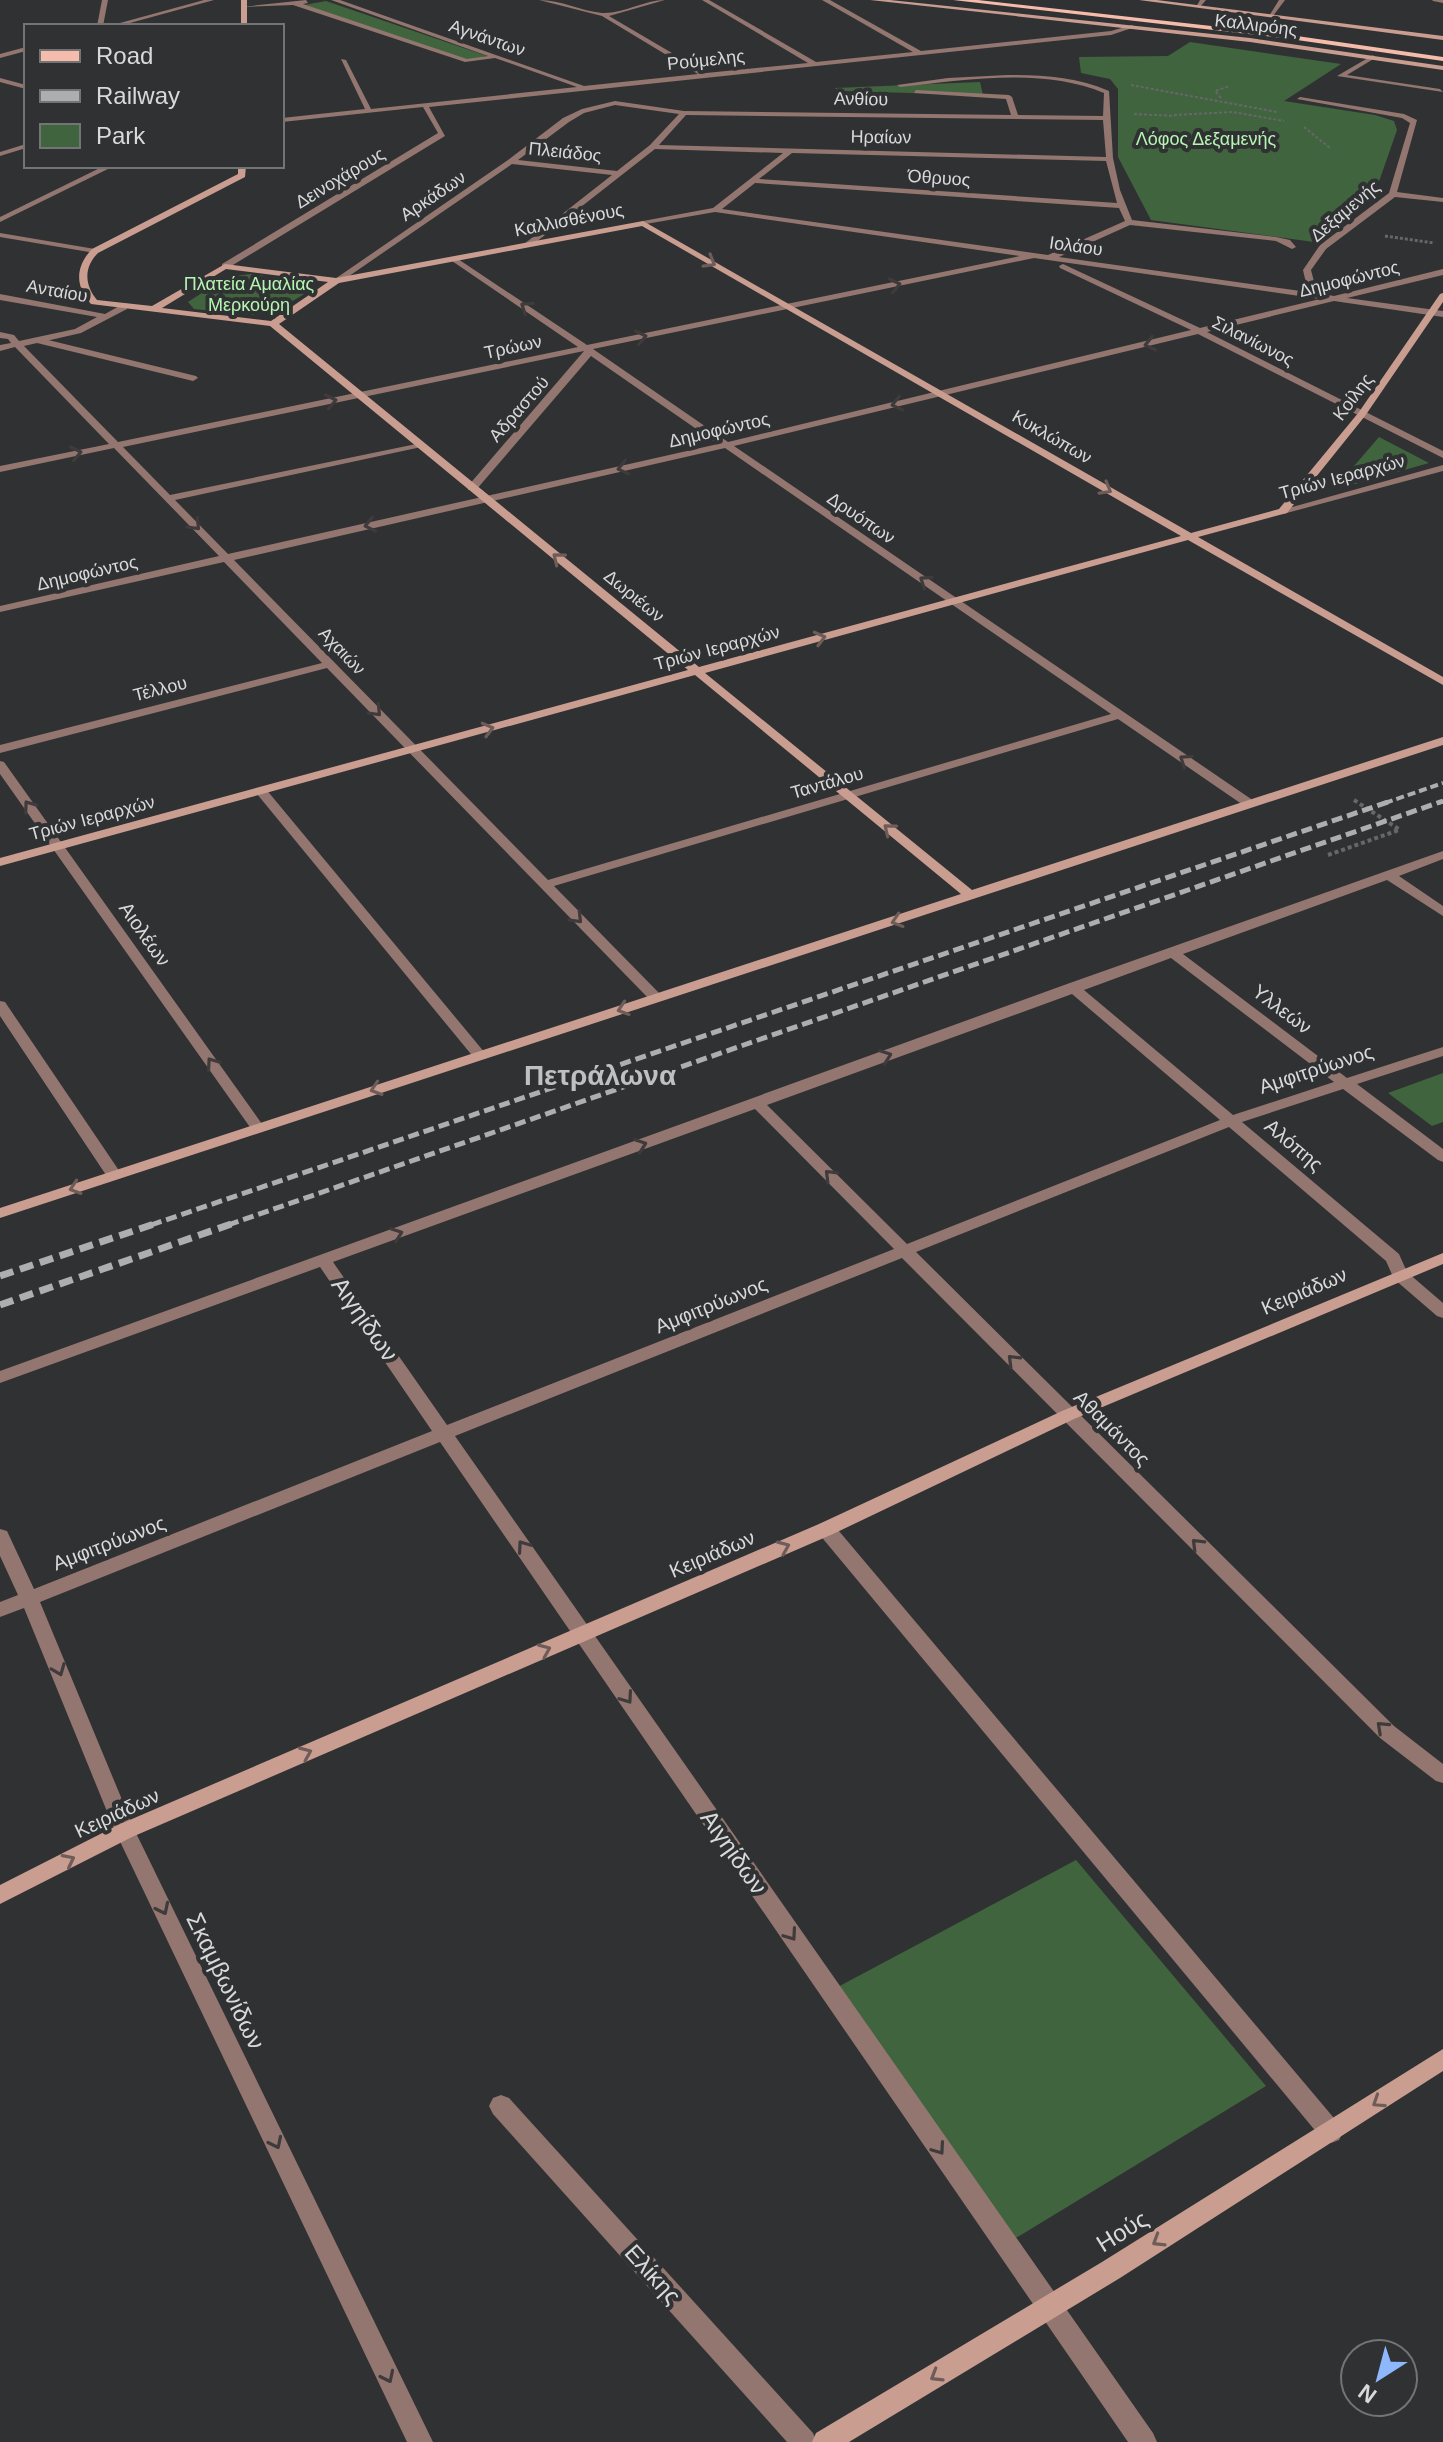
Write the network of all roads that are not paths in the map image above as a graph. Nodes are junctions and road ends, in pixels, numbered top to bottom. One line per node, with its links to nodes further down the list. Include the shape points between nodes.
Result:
1 (105, 0): 21 (street)
2 (211, 0): 22 (street)
3 (316, 0): 17 (street)
4 (334, 0): 29 (street, Αγνάντων)
5 (542, 0): 19 (street)
6 (662, 0): 19 (street)
7 (705, 0): 33 (street)
8 (825, 0): 27 (street)
9 (873, 0): 23 (street, Καλλιρόης)
10 (957, 0): 31 (main road, Καλλιρόης)
11 (1142, 0): 15 (street)
12 (1282, 0): 20 (street)
13 (1435, 0): 14 (street)
14 (1443, 1)
15 (1200, 3): 20 (street)
16 (244, 4): 17 (street)
17 (296, 4): 29 (street, via 467,61)
18 (1131, 7): 25 (main road)
19 (604, 15): 35 (street)
20 (1271, 15): 24 (street)
21 (100, 24)
22 (120, 24)
23 (1132, 27): 27 (street, Ρούμελης); 30 (street, Καλλιρόης)
24 (1443, 38)
25 (1443, 45)
26 (24, 50): 28 (street)
27 (920, 53): 33 (street, Ρούμελης)
28 (0, 56)
29 (498, 56): 39 (street, Αγνάντων)
30 (1373, 57): 34 (street, Καλλιρόης); 40 (street, via 1340,76)
31 (1443, 59)
32 (343, 60): 45 (street)
33 (815, 64): 35 (street, Ρούμελης)
34 (1443, 68)
35 (706, 76): 39 (street, Ρούμελης)
36 (0, 80): 38 (street)
37 (970, 80): 41 (street); 41 (street, via 900,85 916,92); 47 (street, via 1044,78 1094,84 1107,92)
38 (24, 86)
39 (586, 88): 44 (street, Ρούμελης)
40 (1440, 91)
41 (972, 95): 48 (street, via 1011,99)
42 (1300, 99): 61 (street, Δεξαμενής, via 1414,122)
43 (615, 103): 46 (street, Ανθίου); 56 (street, Αρκάδων, via 566,120)
44 (425, 105): 45 (street, Ρούμελης); 75 (street, Δεινοχάρους, via 442,134)
45 (369, 111): 49 (street, Ρούμελης)
46 (684, 113): 48 (street, Ανθίου); 52 (street, Πλειάδος)
47 (1107, 116): 48 (street, Ανθίου); 55 (street)
48 (1015, 117)
49 (284, 120)
50 (0, 141): 51 (street)
51 (23, 146): 54 (street)
52 (653, 147): 53 (street, Ηραίων); 59 (street, Πλειάδος)
53 (790, 151): 55 (street, Ηραίων); 60 (street, Καλλισθένους)
54 (0, 154)
55 (1108, 159): 63 (street)
56 (511, 162): 59 (street, Πλειάδος); 77 (street, Αρκάδων)
57 (106, 168): 65 (street)
58 (242, 168): 71 (street, via 242,175)
59 (616, 173): 69 (street, Πλειάδος)
60 (755, 181): 63 (street, Όθρυος); 64 (street, Καλλισθένους)
61 (1393, 194): 62 (street); 78 (street, Δεξαμενής, via 1323,247 1307,270)
62 (1443, 200)
63 (1121, 206): 66 (street)
64 (715, 210): 67 (street, Καλλισθένους); 72 (street, Ιολάου)
65 (0, 220)
66 (1129, 222): 70 (street, via 1276,239); 73 (street)
67 (643, 223): 69 (street, Καλλισθένους); 83 (street, Κυκλώπων, one-way to 83)
68 (0, 235): 71 (street)
69 (528, 244): 74 (street, Καλλισθένους)
70 (1292, 247)
71 (95, 251): 82 (street, via 83,265 86,294 94,302)
72 (1033, 256): 73 (street, Ιολάου); 83 (street, Τρώων, one-way to 72)
73 (1047, 258): 78 (street, Ιολάου); 88 (street, Σιλανίωνος)
74 (455, 259): 77 (street, Καλλισθένους); 93 (street, Δρυόπων, one-way to 74)
75 (225, 266): 77 (street); 84 (street)
76 (1443, 272): 81 (street, Δημοφώντος)
77 (336, 281): 87 (street, Αρκάδων)
78 (1313, 296): 81 (street, Ιολάου)
79 (1443, 296): 85 (street, Κοίλης)
80 (1, 297): 86 (street, Ανταίου)
81 (1336, 299): 85 (street, Ιολάου); 88 (street, Δημοφώντος)
82 (124, 307): 84 (street); 86 (street)
83 (789, 307): 93 (street, Τρώων, one-way to 83); 95 (street, Κυκλώπων)
84 (152, 310): 87 (street)
85 (1438, 313): 97 (street, Κοίλης)
86 (109, 317): 90 (street)
87 (273, 324): 96 (street, Δωριέων)
88 (1201, 332): 95 (street, Δημοφώντος, one-way to 95); 97 (street, Σιλανίωνος)
89 (0, 335): 91 (street, Αχαιών)
90 (40, 341): 91 (street); 94 (street)
91 (18, 345): 92 (street); 98 (street, Αχαιών)
92 (0, 348)
93 (588, 350): 96 (street, Τρώων); 99 (street, Δρυόπων); 104 (street, Αδραστού)
94 (193, 378)
95 (941, 394): 99 (street, Δημοφώντος, one-way to 99); 108 (street, Κυκλώπων, one-way to 108)
96 (359, 395): 98 (street, Τρώων, one-way to 96); 100 (street, Δωριέων)
97 (1362, 414): 101 (street, Σιλανίωνος); 107 (street, Κοίλης)
98 (116, 445): 103 (street, Τρώων, one-way to 98); 105 (street, Αχαιών)
99 (727, 445): 106 (street, Δημοφώντος, one-way to 106); 110 (street, Δρυόπων, one-way to 99)
100 (421, 446): 104 (street, Δωριέων); 105 (street)
101 (1443, 455)
102 (1443, 468): 107 (street, Τριών Ιεραρχών)
103 (0, 469)
104 (472, 488): 106 (street, Δωριέων)
105 (168, 498): 109 (street, Αχαιών, one-way to 109)
106 (486, 499): 109 (street, Δημοφώντος, one-way to 109); 113 (street, Δωριέων, one-way to 106)
107 (1283, 511): 108 (street, Τριών Ιεραρχών)
108 (1190, 537): 110 (street, Τριών Ιεραρχών); 114 (street, Κυκλώπων)
109 (226, 558): 111 (street, Δημοφώντος); 112 (street, Αχαιών)
110 (954, 601): 113 (street, Τριών Ιεραρχών, one-way to 110); 115 (street, Δρυόπων)
111 (0, 609)
112 (330, 664): 117 (street, Τέλλου); 118 (street, Αχαιών, one-way to 118)
113 (697, 672): 118 (street, Τριών Ιεραρχών, one-way to 113); 121 (street, Δωριέων)
114 (1443, 682)
115 (1120, 715): 121 (street, Ταντάλου); 122 (street, Δρυόπων, one-way to 115)
116 (1443, 741): 122 (street)
117 (0, 749)
118 (413, 749): 120 (street, Τριών Ιεραρχών); 127 (street, Αχαιών)
119 (0, 765): 123 (street, Αιολέων, one-way to 119)
120 (261, 791): 123 (street, Τριών Ιεραρχών); 135 (street)
121 (848, 795): 127 (street, Ταντάλου); 128 (street, Δωριέων, one-way to 121)
122 (1250, 804): 128 (street)
123 (58, 846): 125 (street, Τριών Ιεραρχών); 139 (street, Αιολέων, one-way to 123)
124 (1443, 855): 126 (street)
125 (0, 862)
126 (1389, 875): 129 (street); 130 (street)
127 (545, 885): 132 (street, Αχαιών, one-way to 132)
128 (971, 896): 132 (street, one-way to 132)
129 (1443, 912)
130 (1173, 953): 131 (street); 136 (street, Υλλεών)
131 (1072, 987): 137 (street, one-way to 131); 138 (street, Αλόπης)
132 (656, 998): 135 (street, one-way to 135)
133 (0, 1005): 141 (street)
134 (1443, 1051): 136 (street, Αμφιτρύωνος)
135 (480, 1056): 139 (street, one-way to 139)
136 (1347, 1082): 138 (street, Αμφιτρύωνος); 140 (street, Υλλεών)
137 (757, 1103): 143 (street, Αθαμάντος, one-way to 137); 145 (street, one-way to 137)
138 (1231, 1121): 143 (street, Αμφιτρύωνος); 146 (street, Αλόπης, via 1393,1258)
139 (257, 1127): 141 (street)
140 (1443, 1157)
141 (114, 1175): 142 (street, one-way to 142)
142 (0, 1213)
143 (906, 1250): 149 (street, Αθαμάντος, one-way to 143); 150 (street, Αμφιτρύωνος)
144 (1443, 1258): 146 (street, Κειριάδων)
145 (324, 1261): 148 (street); 150 (street, Αιγηίδων)
146 (1400, 1275): 147 (street, Αλόπης); 149 (street, Κειριάδων)
147 (1443, 1312)
148 (0, 1377)
149 (1068, 1415): 151 (street, Κειριάδων); 156 (street, Αθαμάντος, one-way to 149, via 1387,1732)
150 (446, 1435): 153 (street, Αμφιτρύωνος); 155 (street, Αιγηίδων, one-way to 150)
151 (826, 1529): 155 (street, Κειριάδων, one-way to 151); 161 (street)
152 (0, 1536): 153 (street, Σκαμβωνίδων)
153 (29, 1598): 154 (street, Αμφιτρύωνος); 157 (street, Σκαμβωνίδων, one-way to 157)
154 (0, 1610)
155 (583, 1634): 157 (street, Κειριάδων, one-way to 155); 162 (street, Αιγηίδων, one-way to 162)
156 (1443, 1775)
157 (125, 1831): 158 (street, Κειριάδων, one-way to 157); 163 (street, Σκαμβωνίδων, one-way to 163)
158 (0, 1895)
159 (1443, 2059): 161 (street, Ηούς, one-way to 161)
160 (501, 2106): 164 (street, Ελίκης)
161 (1331, 2132): 162 (street, Ηούς, one-way to 162)
162 (1049, 2308): 165 (street, Ηούς, one-way to 165); 166 (street, Αιγηίδων)
163 (420, 2442)
164 (804, 2442)
165 (825, 2442)
166 (1144, 2442)

